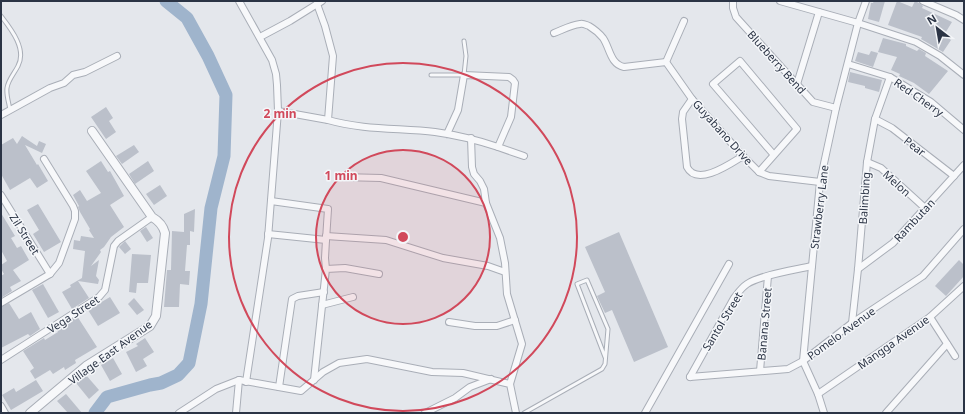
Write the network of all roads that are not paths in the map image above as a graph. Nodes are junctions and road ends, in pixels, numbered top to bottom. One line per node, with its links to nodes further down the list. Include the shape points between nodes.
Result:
1 (239, 1): 13 (street)
2 (734, 1): 22 (street, Blueberry Bend, via 736,17)
3 (780, 1): 7 (street)
4 (866, 1): 11 (street, Strawberry Lane)
5 (923, 1): 9 (street)
6 (320, 3): 13 (street); 29 (street, via 334,56)
7 (819, 12): 11 (street); 22 (street)
8 (1, 16): 25 (lane, via 9,26 21,53 7,90)
9 (964, 20)
10 (684, 21): 16 (street)
11 (858, 23): 17 (street, Strawberry Lane); 20 (street, via 916,42 940,56)
12 (554, 33): 16 (street, via 584,24 603,38 614,62 619,66)
13 (260, 37): 26 (street, via 276,74)
14 (464, 41): 19 (lane)
15 (117, 56): 25 (street, via 85,72 73,75 64,83)
16 (666, 62): 23 (street, Guyabano Drive)
17 (848, 64): 21 (street, Red Cherry); 24 (street, Strawberry Lane)
18 (431, 75): 19 (lane)
19 (464, 75): 32 (street, via 458,110); 34 (street, via 509,78 514,81 511,117)
20 (964, 75)
21 (890, 76): 28 (street, Balimbing); 30 (street, Red Cherry, via 931,102)
22 (797, 84): 24 (street, Blueberry Bend, via 813,102)
23 (692, 99): 37 (street, Guyabano Drive); 37 (street, via 683,112 682,119 689,171 701,176)
24 (836, 108): 44 (street, Strawberry Lane)
25 (10, 110): 27 (street)
26 (278, 111): 29 (street); 46 (street)
27 (1, 115)
28 (875, 119): 39 (street, Balimbing); 42 (street, Pear, via 892,128)
29 (328, 120): 32 (street, via 346,125)
30 (964, 130)
31 (92, 131): 49 (street, Village East Avenue)
32 (447, 134): 33 (street)
33 (471, 138): 34 (street); 47 (street, via 472,167 484,189)
34 (498, 147): 36 (street)
35 (774, 155): 35 (street, via 797,128 740,61 713,84); 41 (street)
36 (524, 156)
37 (743, 156): 41 (street, Guyabano Drive)
38 (44, 159): 58 (street, via 73,206 75,215 61,257)
39 (867, 162): 48 (street, Melon, via 881,168); 56 (street, Balimbing)
40 (964, 164): 42 (street, Rambutan)
41 (759, 172): 44 (street, Guyabano Drive, via 768,176)
42 (954, 176): 48 (street, Rambutan)
43 (341, 177): 47 (street, via 381,178)
44 (820, 182): 54 (street, Strawberry Lane)
45 (1, 195): 58 (street, Zil Street)
46 (271, 201): 51 (street); 52 (street, via 328,209)
47 (486, 203): 57 (street, via 500,238)
48 (925, 208): 56 (street, Rambutan, via 893,244)
49 (152, 217): 73 (street, Vega Street, via 114,246 105,290 99,297); 86 (street, Village East Avenue, via 158,221 165,233 155,319 150,326 86,366)
50 (964, 229): 69 (street, Pomelo Avenue, via 922,276)
51 (268, 234): 52 (street); 80 (street)
52 (326, 238): 55 (street); 57 (street, via 386,240 443,258 488,266)
53 (729, 264): 92 (street)
54 (812, 266): 60 (street, Santol Street); 74 (street, Strawberry Lane)
55 (326, 269): 59 (street, via 345,268); 62 (street)
56 (858, 269): 69 (street, Balimbing)
57 (505, 272): 67 (street, via 507,294)
58 (50, 274): 64 (street)
59 (379, 274)
60 (768, 276): 75 (street, Banana Street); 76 (street, Santol Street, via 748,284 734,298)
61 (963, 291): 66 (street, Mangga Avenue)
62 (324, 292): 65 (street); 82 (street, via 292,299)
63 (353, 297): 65 (street)
64 (2, 302)
65 (322, 305): 79 (street)
66 (930, 316): 70 (street); 83 (street, Mangga Avenue)
67 (515, 320): 68 (street, via 497,326); 81 (street, via 522,344)
68 (449, 322)
69 (852, 323): 74 (street, Pomelo Avenue)
70 (947, 344): 71 (street); 94 (street)
71 (955, 356)
72 (605, 357): 72 (lane, via 577,284 587,280 608,330); 91 (lane, via 602,369)
73 (1, 360)
74 (803, 361): 75 (street, Pomelo Avenue, via 788,369); 83 (street, Strawberry Lane)
75 (760, 371): 76 (street, Pomelo Avenue)
76 (690, 377)
77 (491, 379): 79 (street, via 463,373 432,372 368,359 338,363); 81 (street); 89 (street, via 470,387 455,398)
78 (239, 380): 80 (street); 87 (street, via 216,389); 88 (street)
79 (314, 380): 82 (street, via 301,391)
80 (246, 382): 82 (street)
81 (510, 384): 90 (street)
82 (279, 387)
83 (818, 394): 93 (street, Strawberry Lane)
84 (1, 406): 85 (street)
85 (5, 413)
86 (30, 413)
87 (179, 413)
88 (236, 413)
89 (425, 413)
90 (516, 413)
91 (524, 413)
92 (645, 413)
93 (824, 413)
94 (886, 413)

